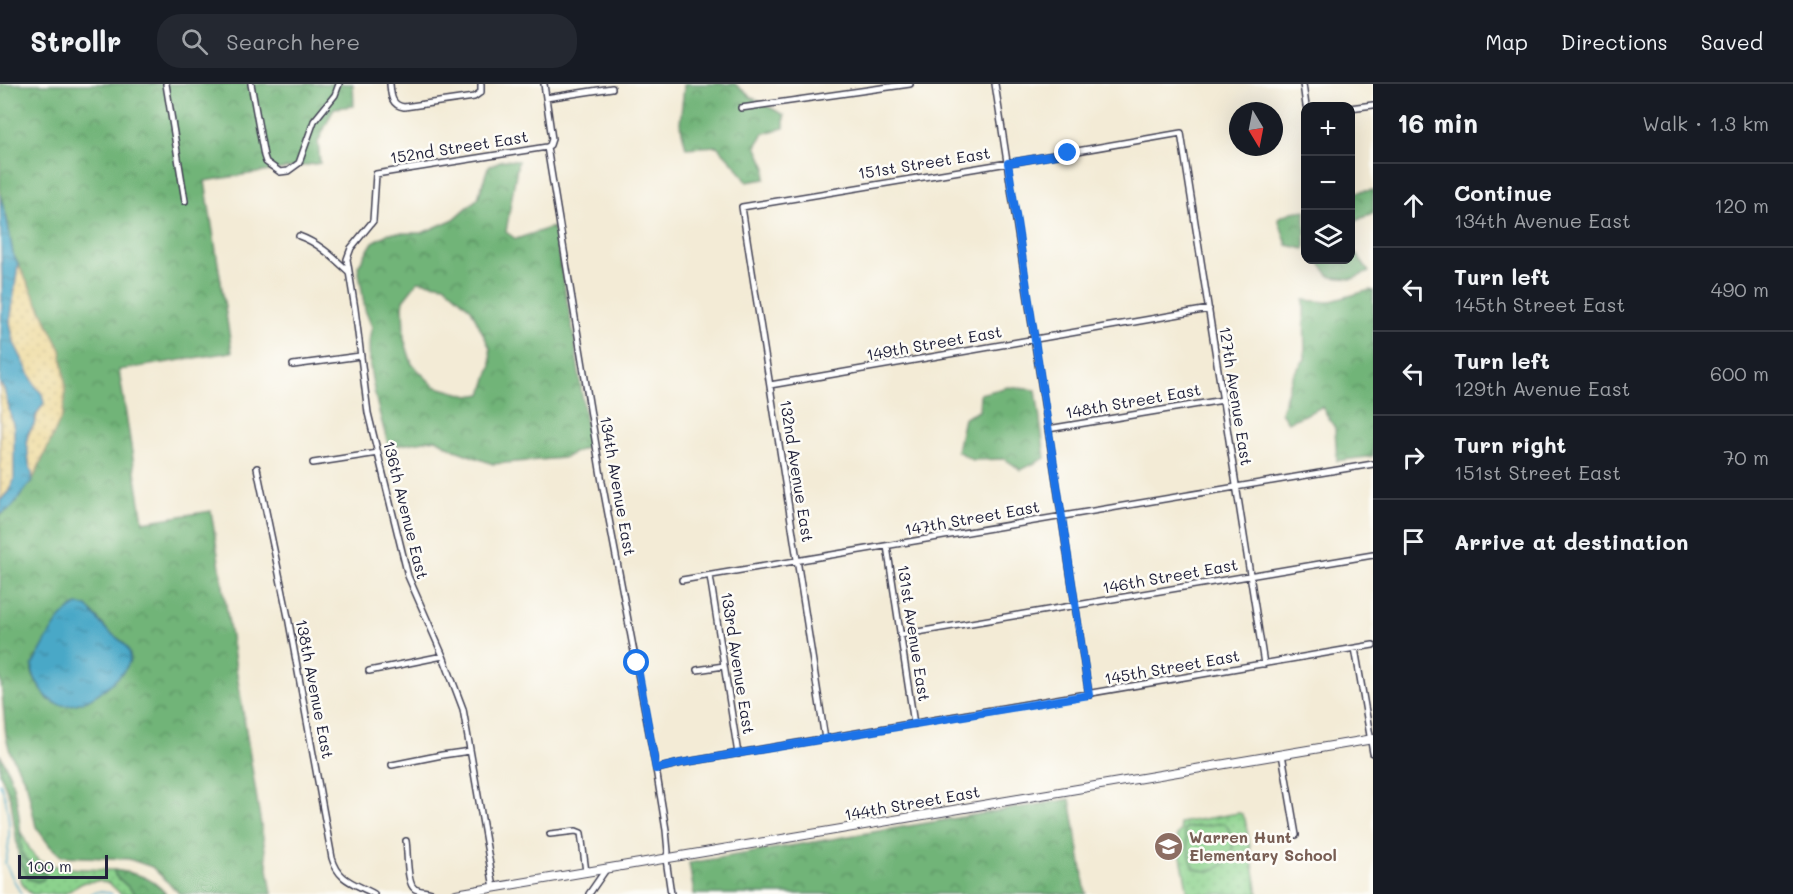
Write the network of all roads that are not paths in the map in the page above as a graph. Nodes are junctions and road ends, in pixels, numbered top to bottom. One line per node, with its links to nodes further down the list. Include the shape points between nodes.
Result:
1 (166, 84): 20 (street)
2 (251, 84): 3 (street, via 264,156 280,172 299,163 314,122)
3 (339, 84)
4 (390, 84): 5 (street, via 395,104 404,107 474,97 481,92)
5 (481, 84)
6 (544, 84): 11 (street, 134th Avenue East)
7 (910, 84): 15 (street)
8 (995, 84): 18 (street)
9 (1303, 84): 12 (street)
10 (612, 88): 11 (street)
11 (546, 98): 17 (street, 134th Avenue East, via 552,139)
12 (1305, 102)
13 (1373, 105): 14 (street)
14 (1355, 107)
15 (741, 108)
16 (1181, 132): 18 (street, 151st Street East); 24 (street, 127th Avenue East)
17 (547, 147): 19 (street, 152nd Street East); 61 (street, 134th Avenue East, via 602,482)
18 (1008, 163): 21 (street, 151st Street East); 25 (street)
19 (376, 174): 23 (street, 136th Avenue East, via 373,220 349,252)
20 (185, 201)
21 (742, 207): 28 (street, 132nd Avenue East)
22 (299, 236): 23 (street, via 323,248)
23 (350, 272): 26 (street, 136th Avenue East)
24 (1209, 309): 25 (street, 149th Street East); 29 (street, 127th Avenue East)
25 (1035, 340): 28 (street, 149th Street East); 30 (street)
26 (360, 357): 27 (street); 31 (street, 136th Avenue East)
27 (293, 365)
28 (770, 385): 39 (street, 132nd Avenue East)
29 (1223, 399): 30 (street, 148th Street East); 35 (street, 127th Avenue East)
30 (1048, 429): 36 (street)
31 (378, 453): 32 (street); 47 (street, 136th Avenue East, via 408,576)
32 (313, 464)
33 (1373, 464): 35 (street, 147th Street East)
34 (257, 468): 69 (street, 138th Avenue East, via 332,858 337,872 345,879)
35 (1236, 487): 36 (street, 147th Street East); 41 (street, 127th Avenue East)
36 (1062, 516): 37 (street, 147th Street East); 43 (street)
37 (886, 546): 39 (street, 147th Street East); 44 (street, 131st Avenue East)
38 (1373, 555): 41 (street, 146th Street East)
39 (798, 561): 40 (street, 147th Street East); 54 (street, 132nd Avenue East)
40 (710, 576): 42 (street, 147th Street East); 49 (street, 133rd Avenue East)
41 (1250, 576): 43 (street, 146th Street East); 48 (street, 127th Avenue East)
42 (682, 580)
43 (1075, 606): 44 (street, 146th Street East); 52 (street)
44 (900, 635): 53 (street, 131st Avenue East)
45 (1373, 645): 46 (street, 145th Street East)
46 (1355, 648): 48 (street, 145th Street East); 55 (street)
47 (443, 656): 50 (street); 56 (street, 136th Avenue East, via 463,709)
48 (1264, 664): 52 (street, 145th Street East)
49 (724, 666): 51 (street); 58 (street, 133rd Avenue East)
50 (369, 670)
51 (698, 670)
52 (1089, 695): 53 (street, 145th Street East)
53 (914, 724): 54 (street, 145th Street East)
54 (825, 739): 58 (street, 145th Street East)
55 (1372, 739): 57 (street); 59 (street, 144th Street East)
56 (470, 751): 60 (street); 68 (street, 136th Avenue East)
57 (1373, 753)
58 (738, 754): 61 (street, 145th Street East)
59 (1282, 754): 63 (street); 65 (street, 144th Street East)
60 (392, 765)
61 (656, 769): 65 (street, 134th Avenue East, via 666,830)
62 (550, 834): 67 (street, via 581,833)
63 (1296, 835)
64 (406, 841): 70 (street, via 411,886)
65 (666, 859): 66 (street, 144th Street East); 73 (street, 134th Avenue East)
66 (607, 868): 67 (street, 144th Street East); 72 (street)
67 (586, 872): 68 (street, 144th Street East)
68 (494, 888): 71 (street, 144th Street East)
69 (374, 894)
70 (434, 894)
71 (456, 894)
72 (589, 894)
73 (671, 894)

